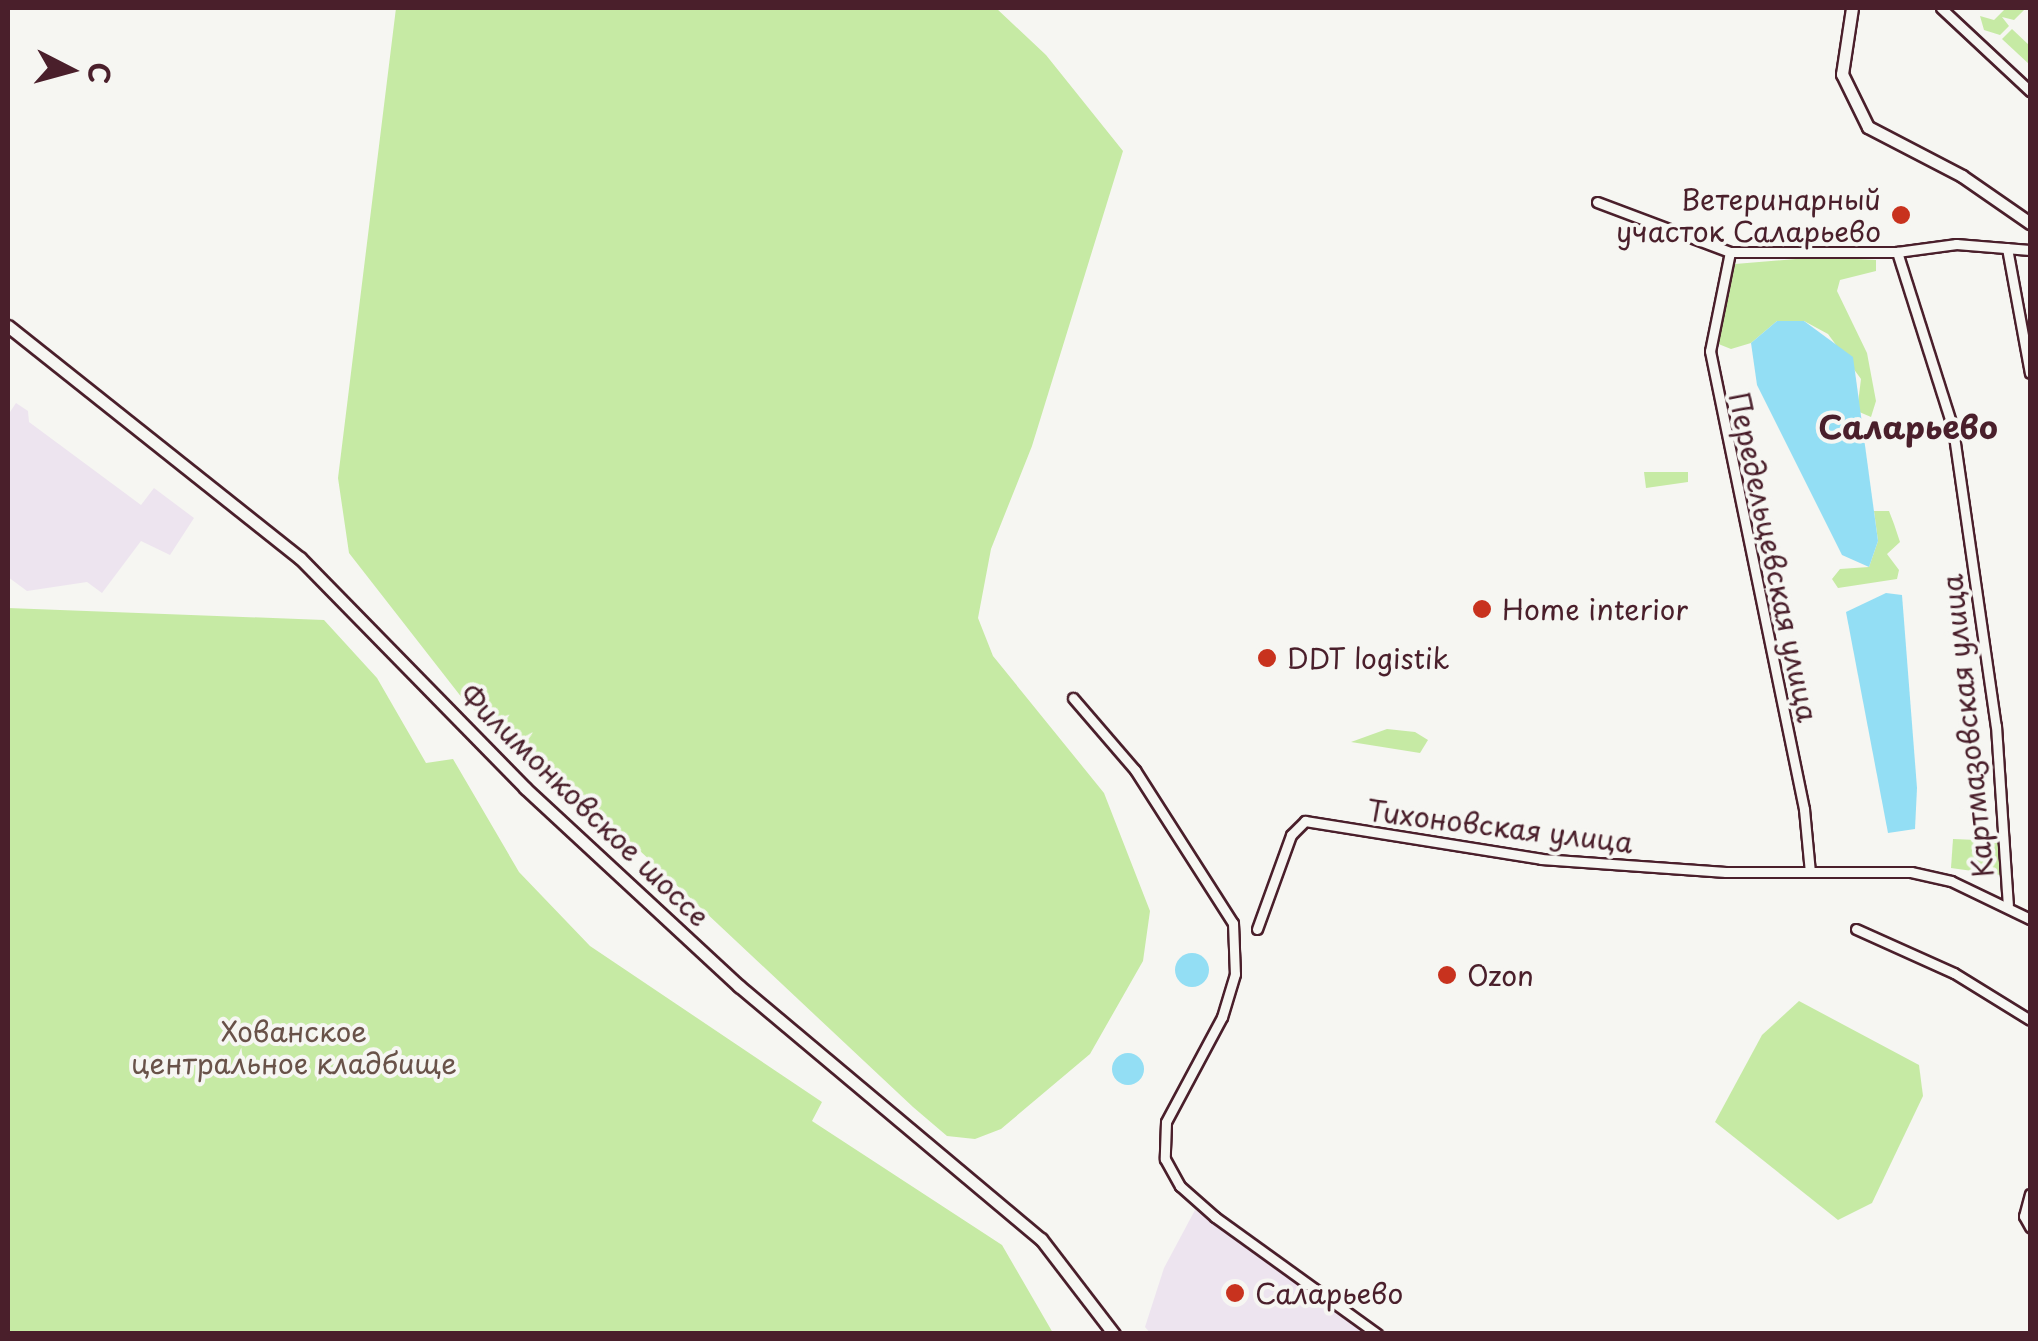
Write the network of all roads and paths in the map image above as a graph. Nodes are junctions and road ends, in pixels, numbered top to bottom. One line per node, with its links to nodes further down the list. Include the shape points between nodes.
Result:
1 (1852, 8): 5 (main road, via 1842,74 1868,127 1962,176)
2 (1941, 8): 3 (street)
3 (2030, 91)
4 (1597, 202): 8 (street)
5 (2030, 223)
6 (2007, 248): 7 (street); 9 (street, via 1956,244); 11 (street)
7 (2030, 250)
8 (1730, 252): 9 (street); 13 (street, Передельцевская улица, via 1712,368 1800,790)
9 (1897, 252): 14 (street, Картмазовская улица, via 1953,429 1996,726)
10 (8, 326): 21 (main road, Филимонковское шоссе, via 300,558 525,788 724,973 1041,1239)
11 (2030, 373)
12 (1073, 698): 22 (street, via 1145,784 1233,923 1235,974 1222,1017 1166,1122 1165,1159 1180,1186 1215,1216)
13 (1810, 872): 14 (street, via 1911,872); 17 (street, Тихоновская улица, via 1541,860 1305,821 1285,850)
14 (2008, 905): 15 (street)
15 (2030, 919)
16 (1856, 929): 18 (street, via 1954,973)
17 (1257, 930)
18 (2030, 1020)
19 (2030, 1194): 20 (street, via 2024,1216)
20 (2030, 1227)
21 (1114, 1334)
22 (1377, 1334)

